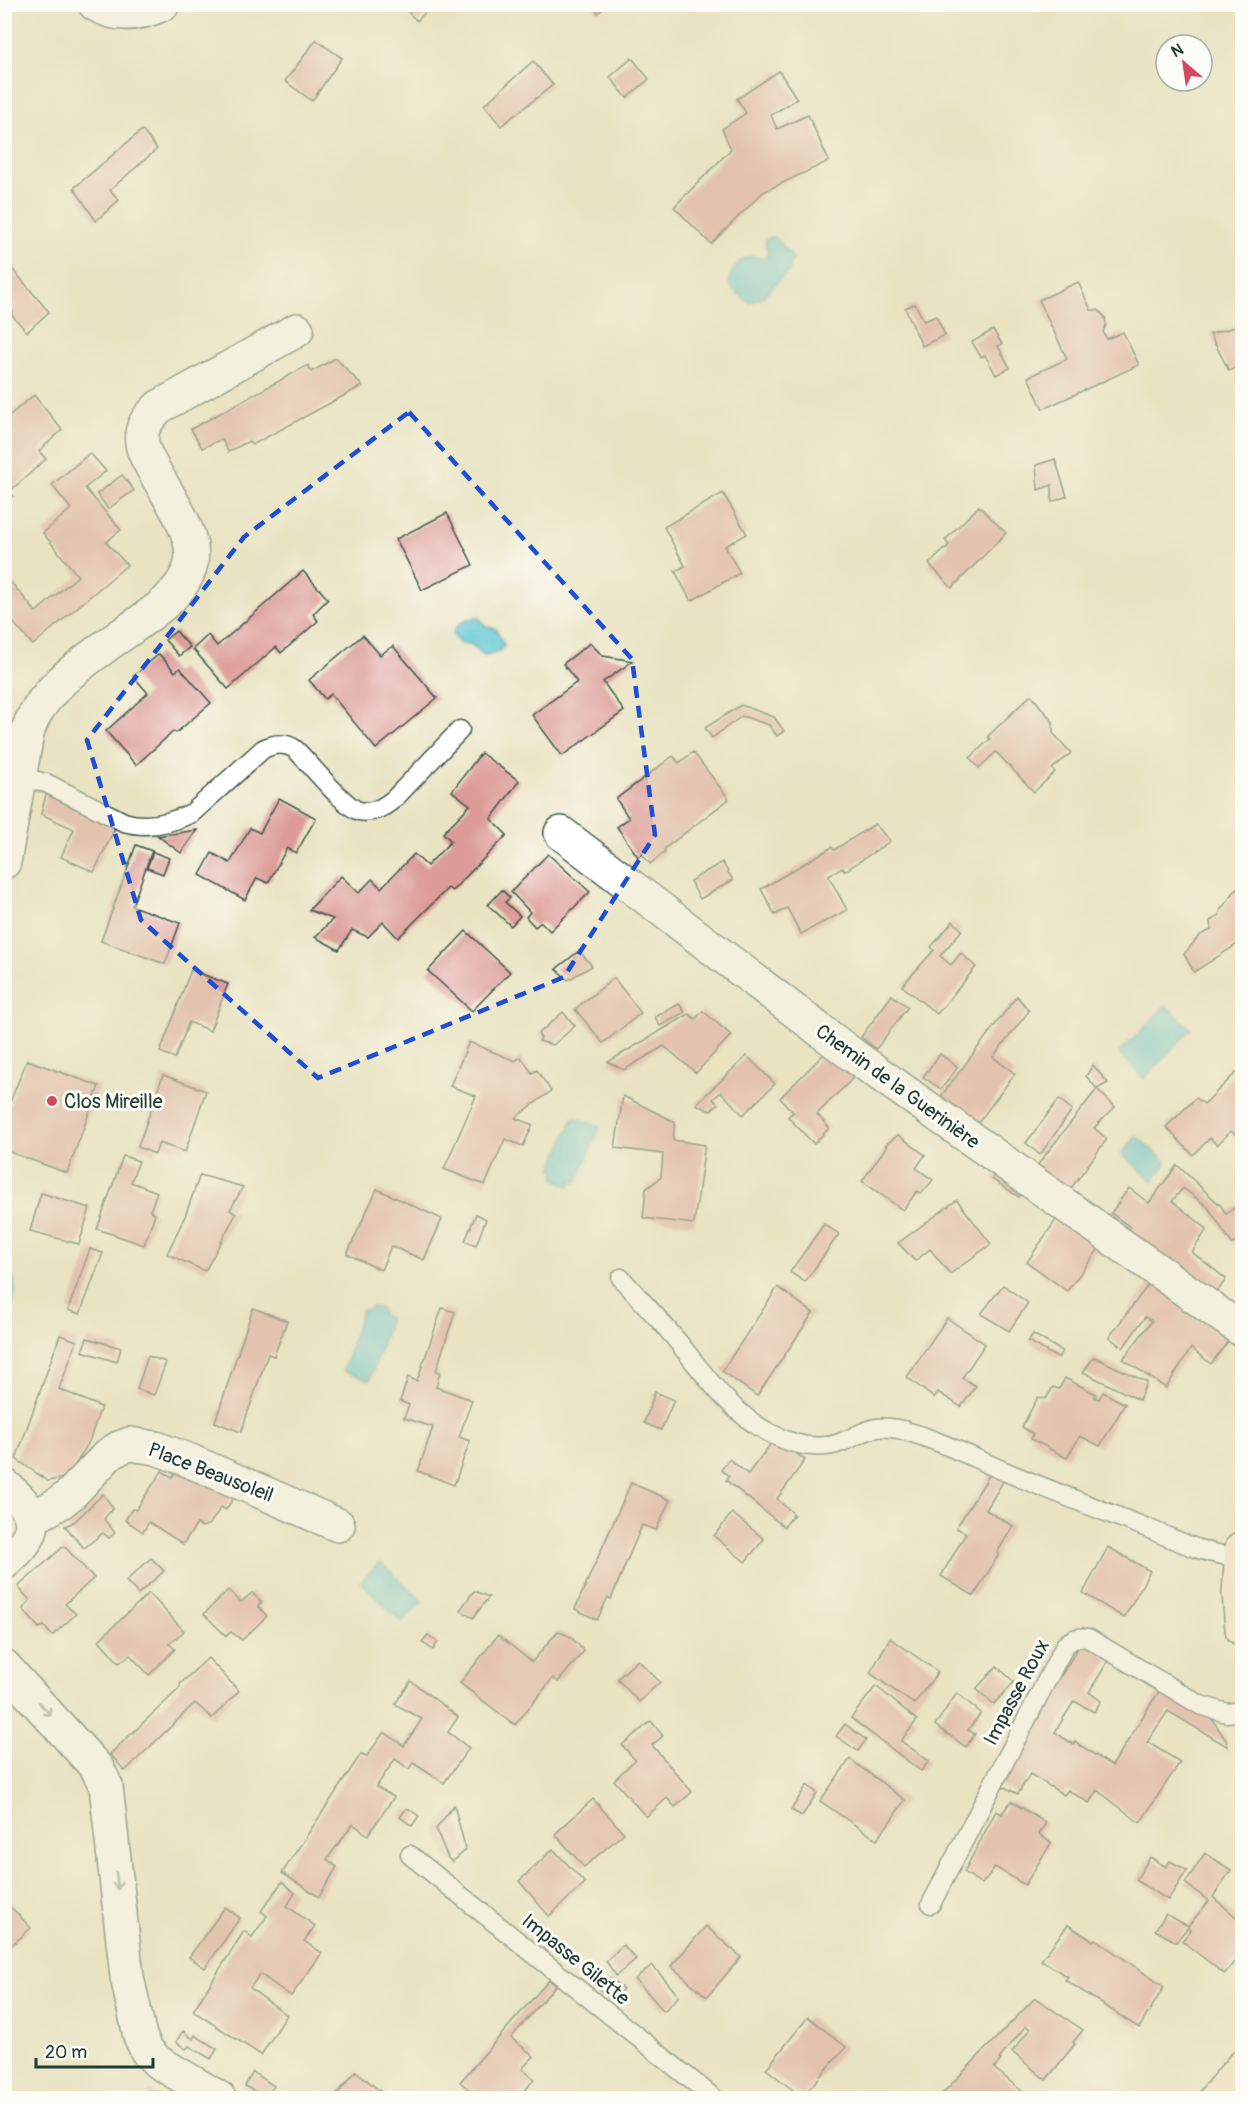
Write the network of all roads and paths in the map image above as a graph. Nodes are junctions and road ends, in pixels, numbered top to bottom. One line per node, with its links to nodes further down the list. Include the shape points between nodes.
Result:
1 (95, 4): 2 (street, via 129,14)
2 (163, 4)
3 (297, 330): 4 (street, via 159,407 145,423 142,444 183,522 192,552 191,565 180,588 166,601 100,651 56,688 34,714)
4 (16, 726): 6 (street)
5 (460, 730): 6 (lane, via 394,799 369,812 355,809 295,748 282,744 257,754 192,813 158,824 124,822 46,783)
6 (20, 777): 8 (street)
7 (561, 832): 10 (street, Chemin de la Guerinière, via 854,1056)
8 (4, 862)
9 (621, 1278): 14 (lane, via 721,1395 770,1433 819,1447 843,1442 873,1428 903,1431 929,1438 1192,1547)
10 (1242, 1330)
11 (4, 1485): 12 (street, via 23,1501)
12 (32, 1517): 13 (street, Place Beausoleil, via 61,1502 108,1455 130,1444 177,1456); 15 (street, via 31,1533)
13 (339, 1525)
14 (1242, 1552): 16 (street)
15 (4, 1563)
16 (1242, 1629)
17 (4, 1666): 22 (street, one-way to 22, via 97,1767 106,1786 127,1977 147,2050 158,2062)
18 (1242, 1711): 20 (lane, Impasse Roux, via 1227,1713 1200,1705 1088,1638 1070,1641)
19 (410, 1855): 23 (lane, Impasse Gilette)
20 (931, 1904)
21 (1242, 2067): 24 (street)
22 (219, 2098)
23 (714, 2098)
24 (1216, 2098)

